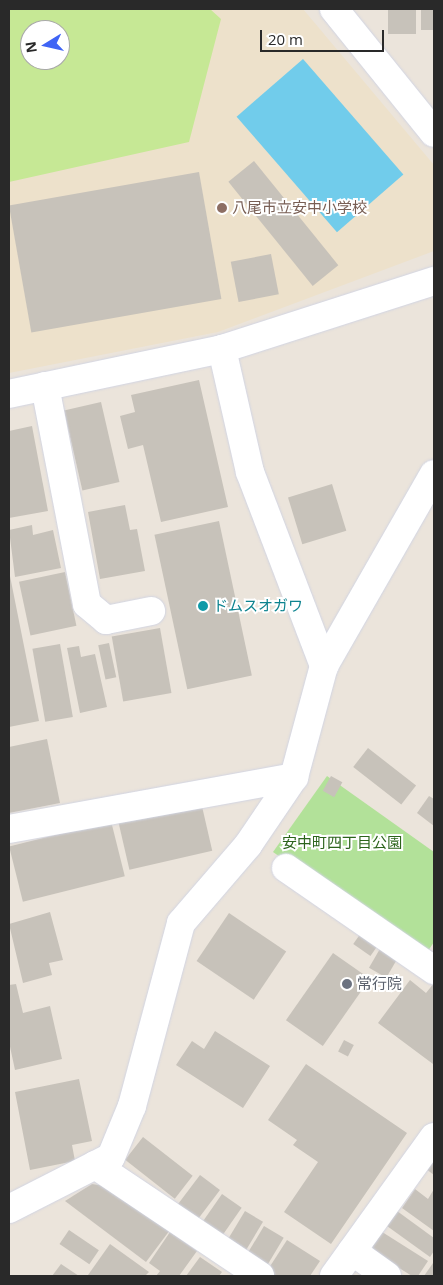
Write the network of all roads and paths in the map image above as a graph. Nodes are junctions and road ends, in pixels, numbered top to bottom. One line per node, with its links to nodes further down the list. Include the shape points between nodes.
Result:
1 (334, 9): 2 (street)
2 (434, 133)
3 (434, 281): 4 (street)
4 (222, 349): 5 (street); 9 (street, via 250,472)
5 (45, 386): 6 (street); 8 (street, via 87,604 106,620)
6 (9, 394)
7 (434, 474): 9 (street)
8 (151, 611)
9 (324, 666): 10 (street)
10 (294, 777): 11 (street); 15 (street, via 248,845 181,923 132,1106 111,1157)
11 (9, 829)
12 (286, 868): 13 (street)
13 (434, 970)
14 (434, 1137): 17 (street)
15 (95, 1165): 16 (street); 18 (street)
16 (9, 1209)
17 (352, 1251): 19 (street); 20 (street)
18 (260, 1276)
19 (334, 1276)
20 (387, 1276)

